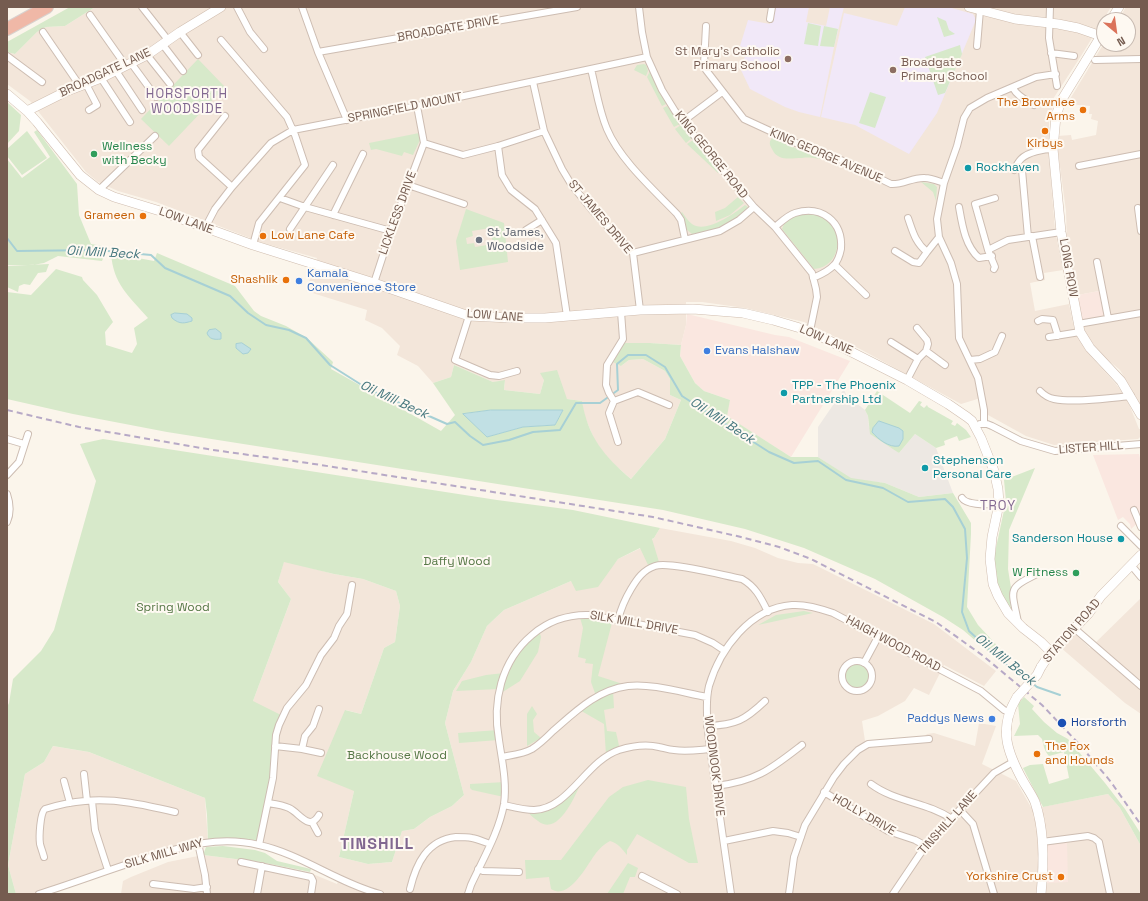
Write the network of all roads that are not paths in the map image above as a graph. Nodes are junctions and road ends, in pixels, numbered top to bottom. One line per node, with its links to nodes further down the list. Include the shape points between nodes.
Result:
1 (47, 7): 16 (highway)
2 (142, 7): 21 (street)
3 (237, 7): 24 (street, via 250,32)
4 (302, 7): 25 (street)
5 (577, 7): 25 (street, BROADGATE DRIVE)
6 (639, 7): 31 (street, KING GEORGE ROAD)
7 (772, 7): 13 (street)
8 (969, 7): 11 (street)
9 (1050, 7): 14 (street)
10 (217, 8): 18 (street, BROADGATE LANE)
11 (980, 10): 14 (street, via 1015,19); 23 (street)
12 (90, 15): 34 (street)
13 (770, 19)
14 (1050, 23): 19 (street); 26 (street)
15 (706, 26): 46 (street, KING GEORGE AVENUE, via 704,64)
16 (7, 29)
17 (43, 32): 43 (street)
18 (180, 32): 21 (street, BROADGATE LANE); 28 (street)
19 (1096, 32)
20 (221, 40): 59 (street, via 287,117)
21 (166, 43): 27 (street, BROADGATE LANE); 37 (street)
22 (1096, 43): 63 (street, LONG ROW, via 1061,101 1056,116)
23 (976, 46)
24 (264, 49)
25 (318, 52): 55 (street)
26 (1051, 53): 30 (street); 38 (street)
27 (147, 55): 34 (street, BROADGATE LANE); 42 (street)
28 (198, 55)
29 (7, 56): 40 (street)
30 (1074, 56)
31 (647, 57): 35 (street, SPRINGFIELD MOUNT); 57 (street, KING GEORGE ROAD, via 662,90)
32 (1141, 59): 33 (street)
33 (1095, 60)
34 (129, 65): 36 (street, BROADGATE LANE); 48 (street)
35 (591, 69): 41 (street, SPRINGFIELD MOUNT); 93 (street, via 611,137 628,162 677,214)
36 (116, 71): 39 (street, BROADGATE LANE); 52 (street)
37 (184, 71)
38 (1056, 74): 44 (street); 45 (street, via 1036,77)
39 (101, 78): 43 (street, BROADGATE LANE); 56 (street)
40 (42, 82)
41 (533, 82): 50 (street, SPRINGFIELD MOUNT); 58 (street, ST JAMES DRIVE)
42 (170, 84)
43 (83, 85): 51 (street, via 97,105); 53 (street, BROADGATE LANE)
44 (1057, 86)
45 (1013, 88): 49 (street); 70 (street, via 970,108 964,118)
46 (722, 92): 57 (street); 70 (street, KING GEORGE AVENUE, via 738,114 750,123 846,162 891,184 898,185 917,178)
47 (7, 94): 53 (street, LOW LANE)
48 (156, 97)
49 (1034, 105)
50 (418, 106): 55 (street, SPRINGFIELD MOUNT); 61 (street)
51 (89, 110)
52 (142, 110)
53 (27, 111): 73 (street, LOW LANE, via 80,176)
54 (225, 116): 72 (street, via 197,154)
55 (347, 120): 59 (street, SPRINGFIELD MOUNT)
56 (130, 122)
57 (682, 122): 78 (street, KING GEORGE ROAD)
58 (544, 131): 62 (street); 98 (street, ST JAMES DRIVE, via 571,184)
59 (294, 133): 72 (street, SPRINGFIELD MOUNT, via 271,143); 74 (street, via 305,165)
60 (156, 136): 73 (street)
61 (424, 143): 62 (street, via 463,155); 71 (street, LICKLESS DRIVE)
62 (498, 146): 83 (street, via 502,175 511,190 535,209)
63 (1053, 149): 68 (street, via 1024,157); 90 (street, LONG ROW)
64 (363, 154): 81 (street)
65 (1141, 154): 67 (street)
66 (333, 165): 77 (street)
67 (1079, 166)
68 (1014, 170)
69 (1022, 170): 91 (street)
70 (944, 183): 92 (street, via 937,219)
71 (408, 185): 76 (street); 88 (street, LICKLESS DRIVE)
72 (232, 187): 85 (street, SPRINGFIELD MOUNT, via 215,209)
73 (99, 190): 85 (street, LOW LANE)
74 (280, 198): 77 (street); 94 (street, via 259,223)
75 (995, 198): 95 (street, via 975,204)
76 (464, 204)
77 (305, 207): 81 (street); 86 (street)
78 (754, 207): 84 (street, KING GEORGE ROAD); 93 (street, via 740,220 720,231)
79 (959, 207): 99 (street, via 963,231 975,254 979,258)
80 (1138, 208): 89 (street)
81 (334, 215): 88 (street)
82 (908, 218): 97 (street, via 914,237)
83 (542, 220): 87 (street); 111 (street, via 556,243)
84 (775, 227): 101 (street, via 793,213 805,210 824,214 831,219 842,241 840,254); 104 (street, KING GEORGE ROAD, via 809,269)
85 (205, 228): 94 (street, LOW LANE)
86 (290, 229)
87 (526, 230)
88 (390, 231): 105 (street, LICKLESS DRIVE)
89 (1141, 231)
90 (1061, 232): 91 (street); 115 (street, LONG ROW)
91 (1030, 236): 95 (street, via 1008,240); 103 (street)
92 (939, 237): 97 (street); 123 (street, via 957,284 958,338)
93 (685, 239): 98 (street)
94 (252, 245): 105 (street, LOW LANE)
95 (988, 250): 99 (street)
96 (895, 251): 97 (street, via 912,262 919,263)
97 (927, 252)
98 (633, 253): 107 (street, ST JAMES DRIVE)
99 (992, 256): 102 (street)
100 (1097, 262): 112 (street)
101 (834, 265): 104 (street); 106 (street)
102 (994, 269)
103 (1040, 276)
104 (813, 278): 116 (street, KING GEORGE ROAD, via 817,297)
105 (374, 283): 110 (street, LOW LANE)
106 (866, 295)
107 (640, 310): 108 (street, LOW LANE); 116 (street, LOW LANE, via 693,309 733,312)
108 (621, 312): 111 (street, LOW LANE); 129 (street, via 623,339 606,365 606,385)
109 (1141, 312): 112 (street)
110 (469, 316): 111 (street, LOW LANE); 125 (street, via 455,360 490,375 499,376)
111 (567, 316)
112 (1108, 318): 115 (street)
113 (1038, 321): 118 (street, via 1053,320)
114 (917, 328): 121 (street, via 927,340)
115 (1079, 328): 118 (street); 128 (street, LONG ROW, via 1090,348 1121,381)
116 (810, 331): 126 (street, LOW LANE)
117 (1002, 336): 123 (street, via 995,352 980,359)
118 (1058, 336): 119 (street)
119 (1050, 337)
120 (891, 342): 122 (street)
121 (926, 351): 122 (street); 124 (street)
122 (918, 359): 126 (street)
123 (970, 360): 132 (street, via 978,378)
124 (945, 365)
125 (518, 371)
126 (907, 380): 133 (street, LOW LANE, via 957,410 972,421)
127 (1040, 391): 128 (street, via 1054,399 1069,400)
128 (1131, 396): 131 (street, LONG ROW)
129 (614, 401): 130 (street, via 638,392); 136 (street, via 609,412)
130 (669, 405)
131 (1141, 415)
132 (984, 424): 133 (street); 138 (street, LISTER HILL, via 1021,441 1055,451)
133 (974, 426): 142 (street, LOW LANE, via 994,471)
134 (28, 434): 137 (street)
135 (7, 439): 137 (street)
136 (618, 442)
137 (24, 444): 139 (street, via 19,462)
138 (1141, 444)
139 (7, 475)
140 (7, 494): 144 (street, via 10,504)
141 (962, 498): 142 (street, via 966,502)
142 (999, 504): 155 (street, LOW LANE, via 992,537 992,578 998,596)
143 (1134, 510): 146 (street)
144 (7, 522)
145 (1121, 526): 147 (street)
146 (1141, 527)
147 (1141, 546)
148 (1141, 554): 149 (street, STATION ROAD)
149 (1131, 565): 151 (street); 156 (street, STATION ROAD)
150 (1040, 573): 155 (street, via 1014,589 1012,595)
151 (1141, 577)
152 (352, 585): 169 (street, via 347,614 321,655 306,686 287,708 276,735)
153 (768, 612): 154 (street, via 756,589 742,580 681,567 658,565 638,578 621,607); 157 (street, HAIGH WOOD ROAD, via 792,605 812,606 833,613); 158 (street, WOODNOOK DRIVE, via 747,625)
154 (618, 620): 158 (street, SILK MILL DRIVE, via 695,635); 173 (street, SILK MILL DRIVE, via 579,614 562,618 539,630 518,649 504,673 498,695 498,730)
155 (1018, 624): 159 (street, LOW LANE)
156 (1074, 628): 159 (street, STATION ROAD); 161 (street)
157 (878, 637): 160 (street); 165 (street, HAIGH WOOD ROAD, via 981,691)
158 (725, 651): 162 (street, WOODNOOK DRIVE, via 714,674)
159 (1051, 652): 165 (street, STATION ROAD, bridge, via 1045,658 1037,675 1017,697)
160 (864, 663): 160 (street, via 872,673 870,685 865,690 852,691 843,683 842,671 852,662)
161 (1141, 686)
162 (707, 698): 166 (street, WOODNOOK DRIVE); 173 (street, via 641,685 620,688 596,696 532,749)
163 (765, 701): 166 (street, via 742,720 722,726)
164 (319, 709): 170 (street, via 313,726 305,736)
165 (1009, 712): 174 (street, via 1007,741)
166 (707, 726): 171 (street, WOODNOOK DRIVE)
167 (930, 740): 179 (street, via 863,746 844,764)
168 (802, 745): 178 (street, via 777,765 756,776)
169 (275, 746): 170 (street); 182 (street, via 275,768)
170 (302, 749): 172 (street)
171 (710, 749): 178 (street, WOODNOOK DRIVE); 183 (street, via 688,751 635,746 620,750 606,755 560,800 550,806 528,810)
172 (321, 753)
173 (502, 757): 183 (street, SILK MILL DRIVE)
174 (1013, 762): 184 (street, TINSHILL LANE, via 994,773); 192 (street, via 1034,801 1040,820)
175 (84, 774): 180 (street)
176 (64, 780): 181 (street)
177 (871, 784): 187 (street, via 885,793 941,812)
178 (716, 786): 191 (street, WOODNOOK DRIVE)
179 (824, 792): 190 (street); 196 (street, HOLLY DRIVE, via 888,831)
180 (90, 801): 181 (street); 185 (street, via 142,804); 201 (street, via 95,830)
181 (70, 803): 197 (street, via 42,810 40,845)
182 (268, 803): 188 (street, via 291,809 306,821); 195 (street)
183 (504, 804): 194 (street, SILK MILL DRIVE)
184 (960, 810): 187 (street, TINSHILL LANE); 219 (street, via 973,824)
185 (174, 812)
186 (319, 815): 188 (street)
187 (952, 819): 196 (street, TINSHILL LANE)
188 (312, 822): 189 (street)
189 (318, 833)
190 (801, 837): 191 (street, via 773,831); 217 (street)
191 (724, 841): 216 (street, WOODNOOK DRIVE)
192 (1042, 842): 220 (street); 221 (street, via 1088,836 1099,842)
193 (198, 843): 195 (street, SILK MILL WAY, via 223,841); 201 (street, SILK MILL WAY); 205 (street)
194 (490, 844): 200 (street, SILK MILL DRIVE); 206 (street, via 462,837 439,842 425,853 413,877)
195 (259, 845): 207 (street, SILK MILL WAY, via 279,851)
196 (926, 846): 218 (street, TINSHILL LANE)
197 (44, 857)
198 (241, 862): 199 (street)
199 (262, 866): 211 (street); 212 (street, via 311,878 313,881)
200 (478, 869): 202 (street); 214 (street, SILK MILL DRIVE)
201 (108, 870): 208 (street, SILK MILL WAY)
202 (519, 872)
203 (642, 876): 215 (street)
204 (153, 884): 205 (street, via 194,889)
205 (207, 887): 210 (street)
206 (410, 890)
207 (360, 891): 213 (street, SILK MILL WAY)
208 (52, 892): 209 (street, SILK MILL WAY)
209 (39, 894)
210 (207, 894)
211 (257, 894)
212 (310, 894)
213 (380, 894)
214 (468, 894)
215 (677, 894)
216 (731, 894)
217 (789, 894)
218 (893, 894)
219 (994, 894)
220 (1041, 894)
221 (1110, 894)

